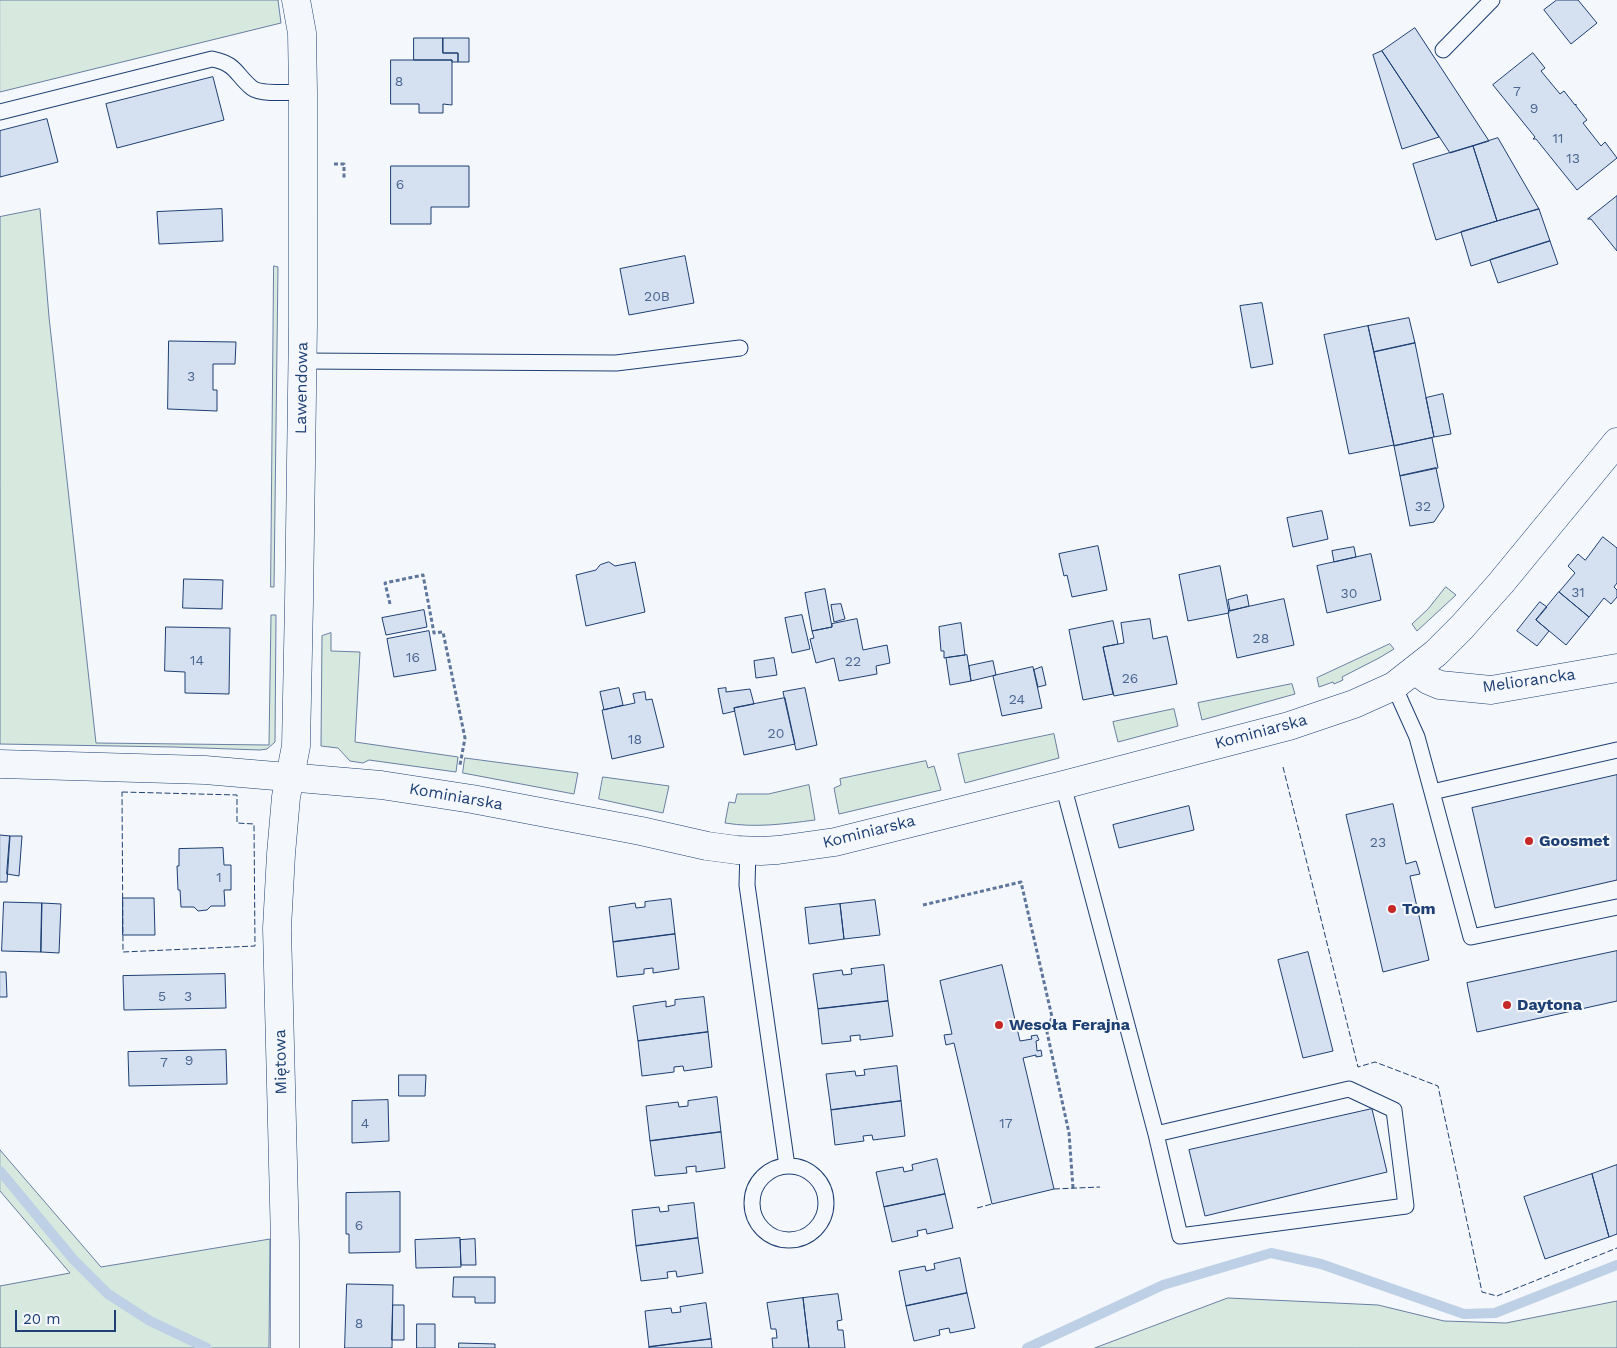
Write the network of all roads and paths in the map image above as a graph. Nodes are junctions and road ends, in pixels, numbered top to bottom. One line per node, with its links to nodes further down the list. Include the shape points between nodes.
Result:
1 (296, 0): 4 (street, Lawendowa, via 302,33)
2 (1492, 0): 3 (lane)
3 (1443, 50)
4 (303, 92): 5 (lane, via 261,91 253,88 226,62 212,59); 7 (street, Lawendowa)
5 (0, 112)
6 (740, 348): 7 (lane, via 616,363)
7 (302, 361): 15 (street, Lawendowa, via 296,746)
8 (1617, 442): 11 (street, Kominiarska, via 1502,583 1436,653)
9 (390, 604): 13 (path, via 385,583 422,575 434,634 443,632 465,738)
10 (1617, 668): 11 (street, Meliorancka, via 1491,690)
11 (1404, 678): 16 (street, Kominiarska, via 1346,707 1289,726); 17 (lane)
12 (1617, 750): 17 (lane)
13 (462, 756)
14 (0, 764): 15 (street, Kominiarska, via 205,770)
15 (291, 777): 18 (street, Kominiarska, via 400,788 707,846); 24 (street, Miętowa, via 286,797 277,928)
16 (1063, 785): 18 (street, Kominiarska, via 835,842 801,848); 21 (lane)
17 (1432, 792): 20 (lane, via 1471,936)
18 (748, 850): 22 (lane, via 747,885)
19 (923, 905): 23 (path, via 1021,882 1052,1017 1047,1032 1069,1133)
20 (1617, 907)
21 (1156, 1134): 21 (lane, via 1349,1089 1394,1110 1406,1206 1180,1236)
22 (787, 1166): 22 (lane, via 768,1173 758,1183 752,1209 764,1231 787,1241 811,1233 819,1225 826,1202 824,1190 817,1180 807,1171)
23 (1073, 1188)
24 (285, 1348)

